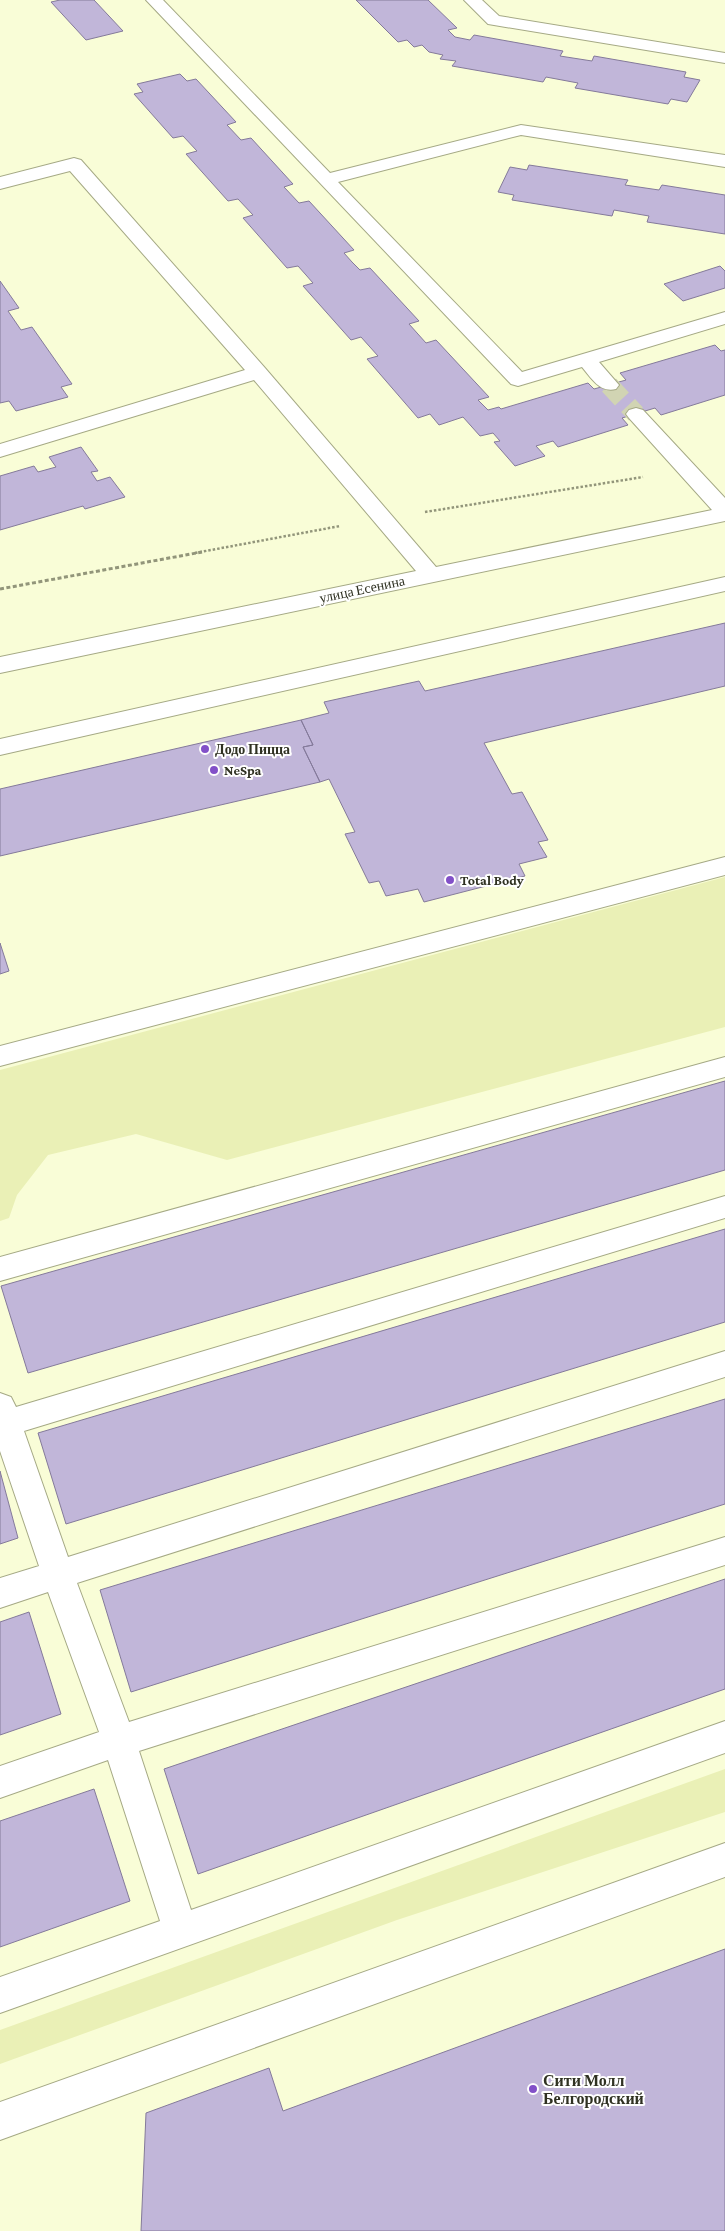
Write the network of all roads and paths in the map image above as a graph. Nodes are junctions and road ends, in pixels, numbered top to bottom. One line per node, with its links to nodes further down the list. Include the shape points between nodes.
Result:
1 (154, 0): 5 (street)
2 (472, 0): 3 (street, via 494,20)
3 (725, 58)
4 (725, 161): 5 (street, via 521,130)
5 (326, 179): 8 (street, via 518,380)
6 (0, 183): 9 (street, via 74,164)
7 (725, 318): 8 (street)
8 (586, 360): 10 (street)
9 (258, 372): 12 (street); 14 (street)
10 (609, 385)
11 (636, 414): 13 (street)
12 (0, 451)
13 (725, 513): 14 (street, улица Есенина)
14 (430, 574): 16 (street, улица Есенина)
15 (725, 584): 17 (street)
16 (0, 665)
17 (0, 747)
18 (725, 866): 19 (street)
19 (0, 1056)
20 (725, 1067): 22 (street)
21 (725, 1207): 24 (street)
22 (0, 1269)
23 (725, 1364): 26 (street)
24 (2, 1418): 26 (street)
25 (725, 1551): 29 (street)
26 (58, 1575): 27 (street); 29 (street)
27 (0, 1593)
28 (725, 1737): 32 (street)
29 (119, 1741): 30 (street); 32 (street)
30 (0, 1782)
31 (725, 1860): 34 (street)
32 (181, 1932): 33 (street)
33 (0, 1995)
34 (0, 2121)

